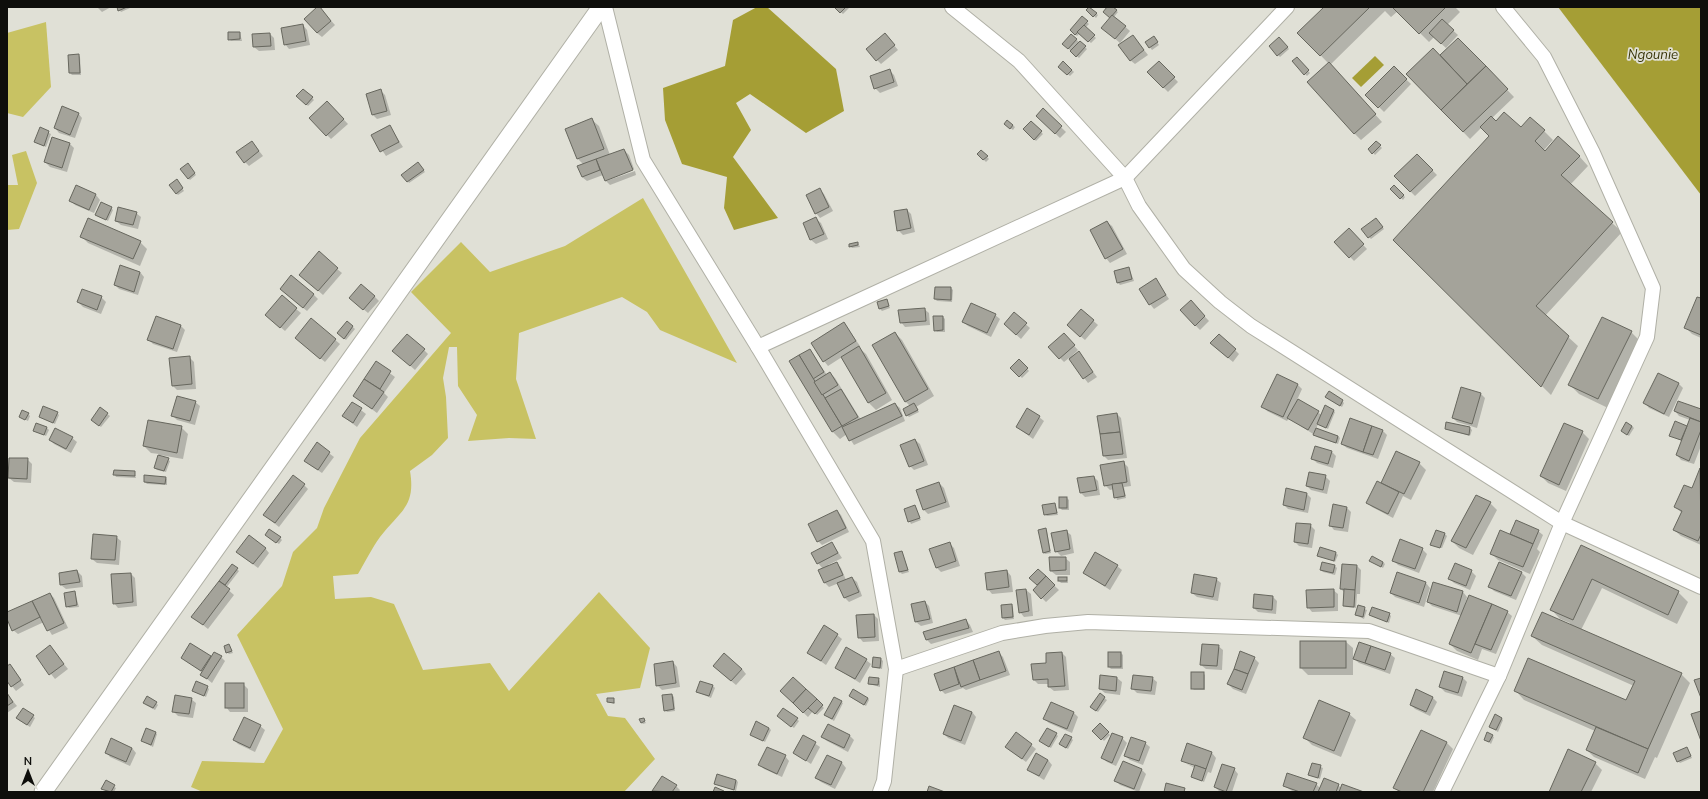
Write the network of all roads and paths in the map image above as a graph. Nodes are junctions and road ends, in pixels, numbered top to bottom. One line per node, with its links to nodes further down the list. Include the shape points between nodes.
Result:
1 (601, 7): 12 (street)
2 (605, 7): 7 (street, via 643,160)
3 (952, 7): 6 (street, via 1019,61)
4 (1287, 7): 6 (street)
5 (1503, 7): 8 (street, via 1544,57 1593,153 1653,288 1647,337)
6 (1125, 178): 7 (street); 8 (street, via 1139,206 1184,269 1220,302 1251,326)
7 (758, 347): 10 (street, via 873,541)
8 (1562, 524): 9 (street); 11 (street)
9 (1701, 587)
10 (896, 668): 11 (street, via 1002,633 1088,622 1369,631); 13 (street, via 884,781)
11 (1499, 676): 14 (street)
12 (43, 792)
13 (880, 792)
14 (1442, 792)

